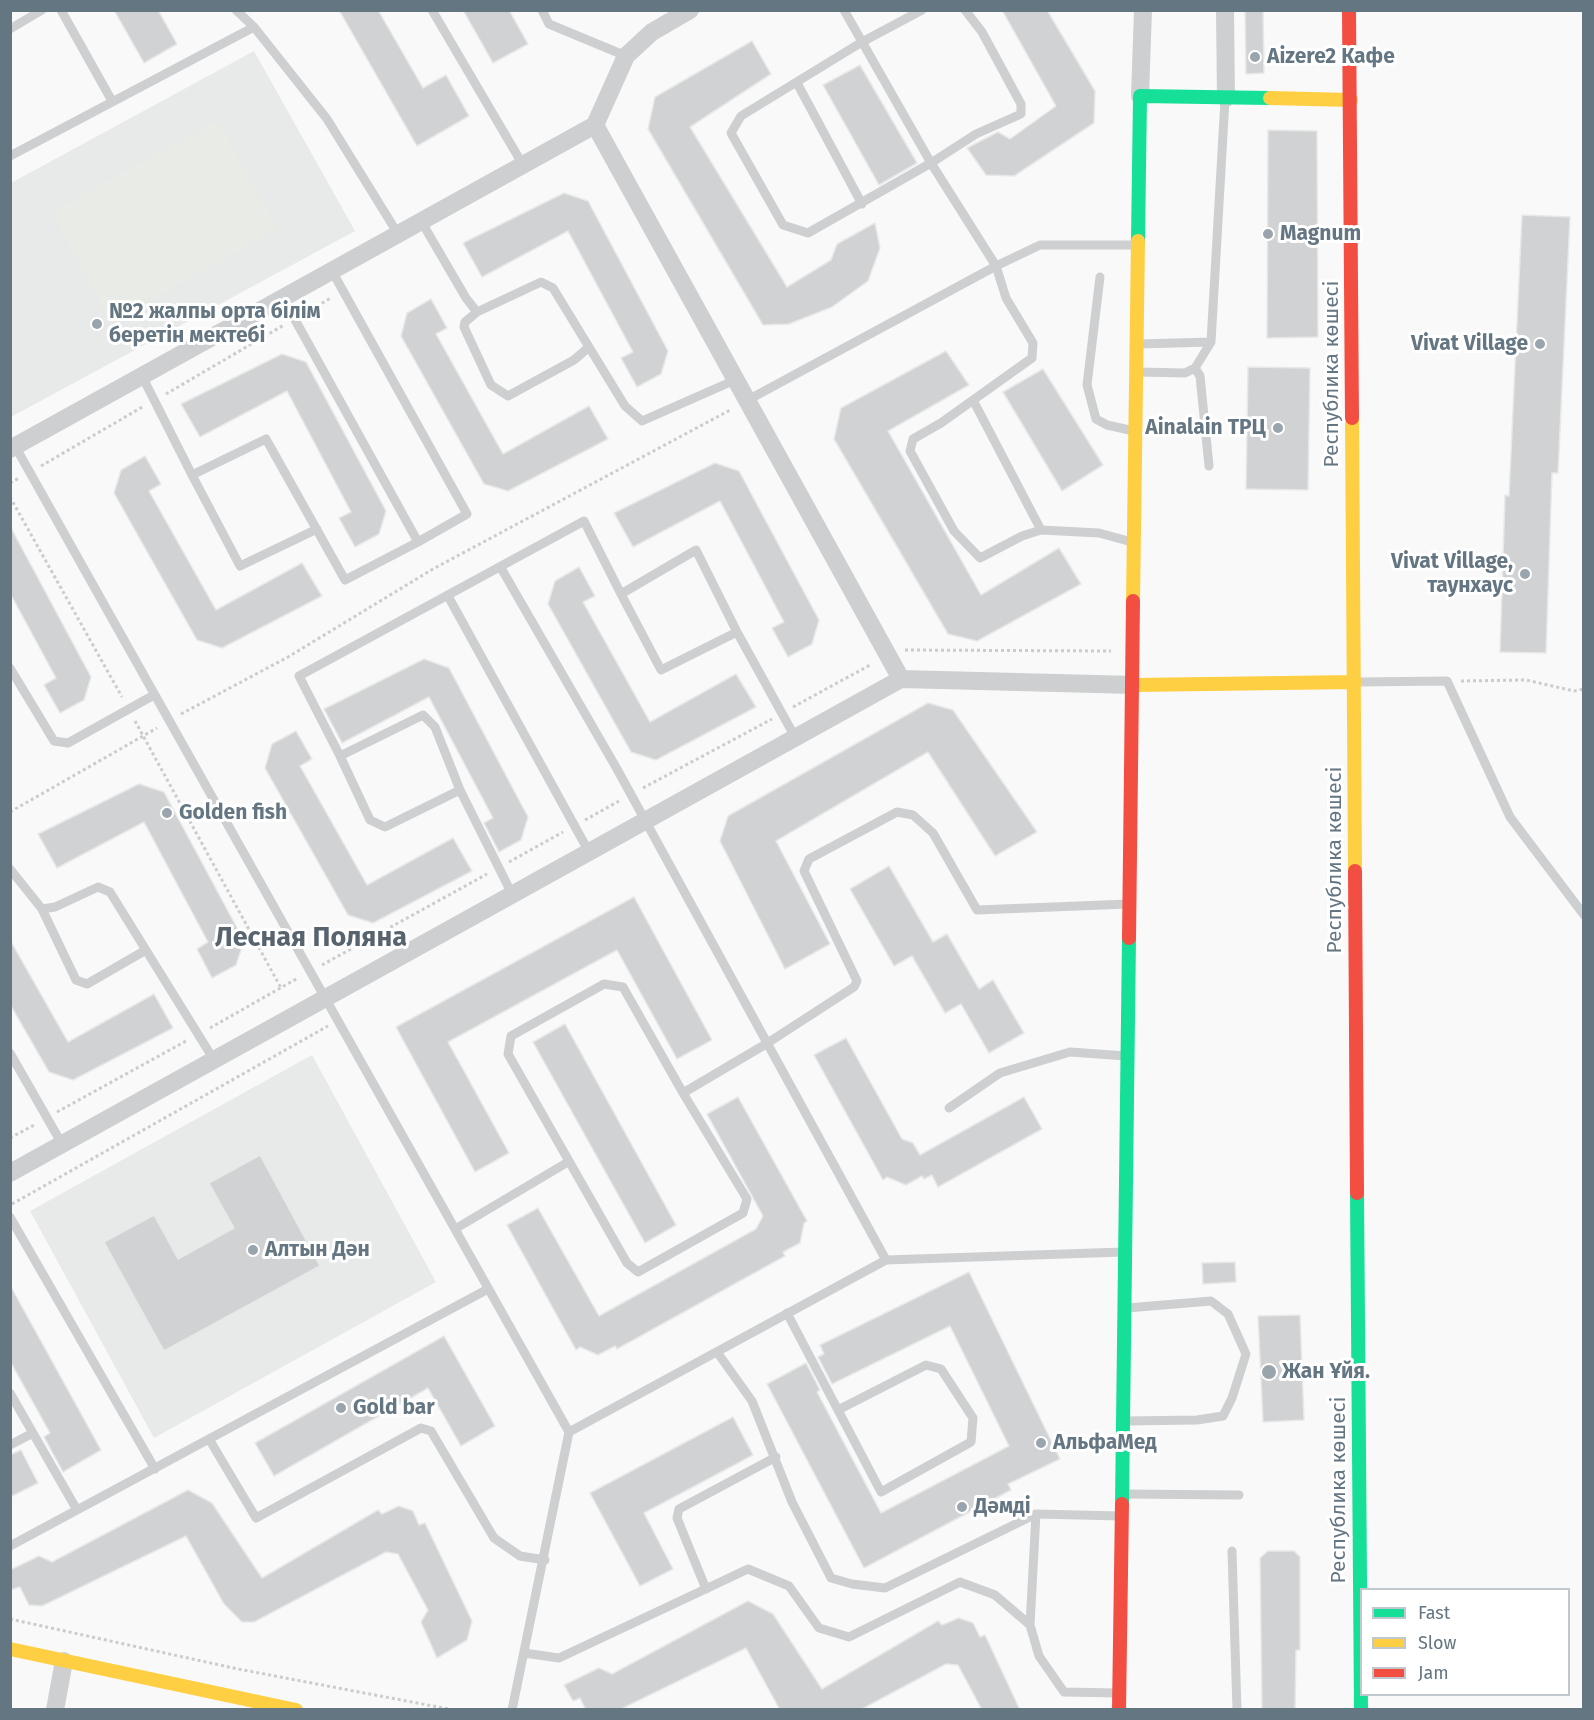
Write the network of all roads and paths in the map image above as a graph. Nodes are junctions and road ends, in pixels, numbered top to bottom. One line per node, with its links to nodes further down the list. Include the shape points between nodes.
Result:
1 (42, 10): 14 (lane)
2 (61, 10): 21 (lane)
3 (236, 10): 13 (lane)
4 (432, 10): 25 (lane)
5 (542, 10): 16 (lane, via 549,24)
6 (844, 10): 15 (lane)
7 (922, 10): 15 (lane)
8 (965, 10): 24 (lane, via 982,32 1021,104 1021,114 976,134)
9 (1143, 10): 18 (street)
10 (1225, 10): 19 (street)
11 (1348, 10): 20 (street, Республика көшесі)
12 (681, 13): 16 (street)
13 (254, 27): 21 (lane); 28 (lane, via 327,119)
14 (10, 29)
15 (862, 42): 17 (lane); 24 (lane)
16 (626, 56): 22 (street)
17 (797, 83): 26 (lane); 26 (lane, via 741,116 731,134 783,225 808,233)
18 (1140, 96): 19 (street); 29 (street)
19 (1226, 98): 20 (street); 37 (lane)
20 (1351, 100): 65 (street, Республика көшесі)
21 (112, 101): 23 (lane)
22 (595, 125): 25 (street); 43 (street)
23 (10, 156)
24 (931, 163): 26 (lane); 30 (lane)
25 (523, 165): 27 (street)
26 (861, 204)
27 (422, 221): 28 (street); 35 (lane)
28 (398, 234): 31 (street)
29 (1138, 245): 30 (lane, via 1040,245); 38 (street)
30 (996, 266): 45 (lane, via 1006,298 1033,343 1032,358); 46 (lane)
31 (332, 271): 33 (lane); 34 (street)
32 (1100, 277): 47 (lane, via 1087,385 1096,419)
33 (343, 291): 36 (path); 56 (lane, via 468,514)
34 (283, 298): 36 (lane); 42 (street)
35 (477, 312): 39 (lane, via 541,282 553,288); 39 (lane, via 464,327 491,386 508,396 574,360)
36 (294, 319): 44 (path); 56 (lane)
37 (1211, 342): 38 (lane); 40 (lane)
38 (1137, 344): 41 (street)
39 (589, 347): 43 (lane, via 625,406 642,421)
40 (1195, 369): 41 (lane, via 1185,373); 49 (lane, via 1200,376)
41 (1137, 372): 47 (street)
42 (142, 376): 44 (lane); 48 (street)
43 (735, 380): 46 (street)
44 (154, 400): 50 (path); 51 (lane)
45 (973, 400): 55 (lane); 55 (lane, via 913,439 910,451 954,531 980,558)
46 (746, 401): 63 (street); 70 (path, via 433,569 288,657)
47 (1136, 432): 57 (street)
48 (13, 448): 50 (lane)
49 (1209, 466)
50 (29, 472): 52 (path); 68 (lane)
51 (192, 475): 54 (lane, via 266,439); 54 (lane, via 240,566)
52 (10, 483)
53 (10, 497): 69 (path)
54 (316, 529): 56 (lane, via 345,580)
55 (1041, 530): 57 (lane, via 1099,532)
56 (418, 542)
57 (1135, 543): 66 (street)
58 (501, 567): 59 (lane, via 584,521); 60 (lane); 76 (lane)
59 (621, 594): 61 (lane, via 661,670); 61 (lane, via 696,550)
60 (448, 596): 73 (lane, via 299,676); 77 (lane)
61 (737, 632): 72 (lane)
62 (12, 674): 69 (lane, via 54,741 68,744)
63 (901, 679): 66 (street); 72 (street)
64 (1447, 681): 65 (lane); 67 (path, via 1526,680 1574,691); 82 (lane, via 1510,817)
65 (1355, 682): 66 (street); 125 (street, Республика көшесі)
66 (1134, 685): 80 (street)
67 (1584, 689)
68 (154, 695): 69 (lane); 70 (lane)
69 (129, 709): 71 (path)
70 (169, 721): 71 (path); 85 (lane)
71 (143, 736): 75 (path); 84 (path)
72 (795, 737): 76 (street)
73 (340, 756): 74 (lane, via 370,820 385,827); 74 (lane, via 423,715 435,727)
74 (460, 790): 79 (lane)
75 (10, 812)
76 (645, 820): 77 (street); 88 (lane)
77 (589, 852): 79 (street)
78 (10, 869): 81 (lane)
79 (512, 894): 85 (street)
80 (1131, 904): 88 (lane, via 977,910 933,833 913,815 897,812 809,859 804,870 857,981 854,987); 90 (street)
81 (42, 909): 83 (lane, via 98,887 110,892); 83 (lane, via 76,980 87,984)
82 (1584, 915)
83 (146, 950): 87 (lane)
84 (281, 988)
85 (325, 998): 86 (lane); 91 (street)
86 (338, 1021): 99 (path); 101 (lane)
87 (198, 1034): 91 (lane); 94 (path)
88 (766, 1044): 92 (lane); 103 (lane)
89 (10, 1053): 94 (lane)
90 (1128, 1056): 93 (lane, via 1070,1052 1000,1073); 102 (street)
91 (214, 1060): 96 (street)
92 (682, 1093): 97 (lane, via 623,987 604,984 511,1036 508,1054); 97 (lane, via 747,1199 743,1213 638,1272 627,1263)
93 (949, 1108)
94 (47, 1118): 95 (path); 96 (lane)
95 (10, 1138)
96 (62, 1144): 98 (street)
97 (568, 1162): 101 (lane)
98 (10, 1173)
99 (10, 1205)
100 (10, 1217): 116 (lane)
101 (455, 1229): 104 (lane)
102 (1126, 1252): 103 (lane); 105 (street)
103 (886, 1260): 106 (lane)
104 (488, 1289): 111 (lane); 113 (lane)
105 (1125, 1308): 110 (street); 110 (lane, via 1211,1301 1228,1314 1246,1354 1223,1416)
106 (787, 1313): 107 (lane); 109 (lane)
107 (717, 1352): 111 (lane); 115 (lane, via 752,1401)
108 (10, 1392): 112 (lane)
109 (838, 1410): 109 (lane, via 881,1492 971,1442 973,1418 941,1369 926,1365)
110 (1123, 1421): 117 (street)
111 (569, 1432): 124 (lane)
112 (33, 1433): 114 (lane); 119 (lane)
113 (209, 1439): 116 (lane); 124 (lane, via 256,1518 421,1428 431,1431 494,1538 520,1556)
114 (10, 1445)
115 (776, 1457): 120 (lane, via 792,1502 831,1578 852,1584 885,1588); 126 (lane, via 679,1509 677,1518)
116 (154, 1469): 119 (lane)
117 (1122, 1494): 118 (lane); 121 (street)
118 (1239, 1496)
119 (77, 1510): 122 (lane)
120 (1036, 1514): 121 (lane); 128 (lane)
121 (1122, 1516): 132 (street)
122 (10, 1546)
123 (1232, 1551): 138 (lane)
124 (545, 1560): 130 (lane)
125 (1360, 1588)
126 (706, 1589): 128 (lane, via 748,1569 789,1586 819,1628 849,1637 960,1582 995,1596); 130 (lane, via 559,1658)
127 (10, 1618): 135 (path, via 238,1669)
128 (1030, 1625): 132 (lane, via 1039,1656 1064,1692)
129 (10, 1649): 131 (street)
130 (524, 1653): 136 (lane)
131 (64, 1661): 133 (street); 134 (street)
132 (1119, 1693): 137 (street)
133 (56, 1710)
134 (296, 1710)
135 (454, 1710)
136 (512, 1710)
137 (1119, 1710)
138 (1237, 1710)

